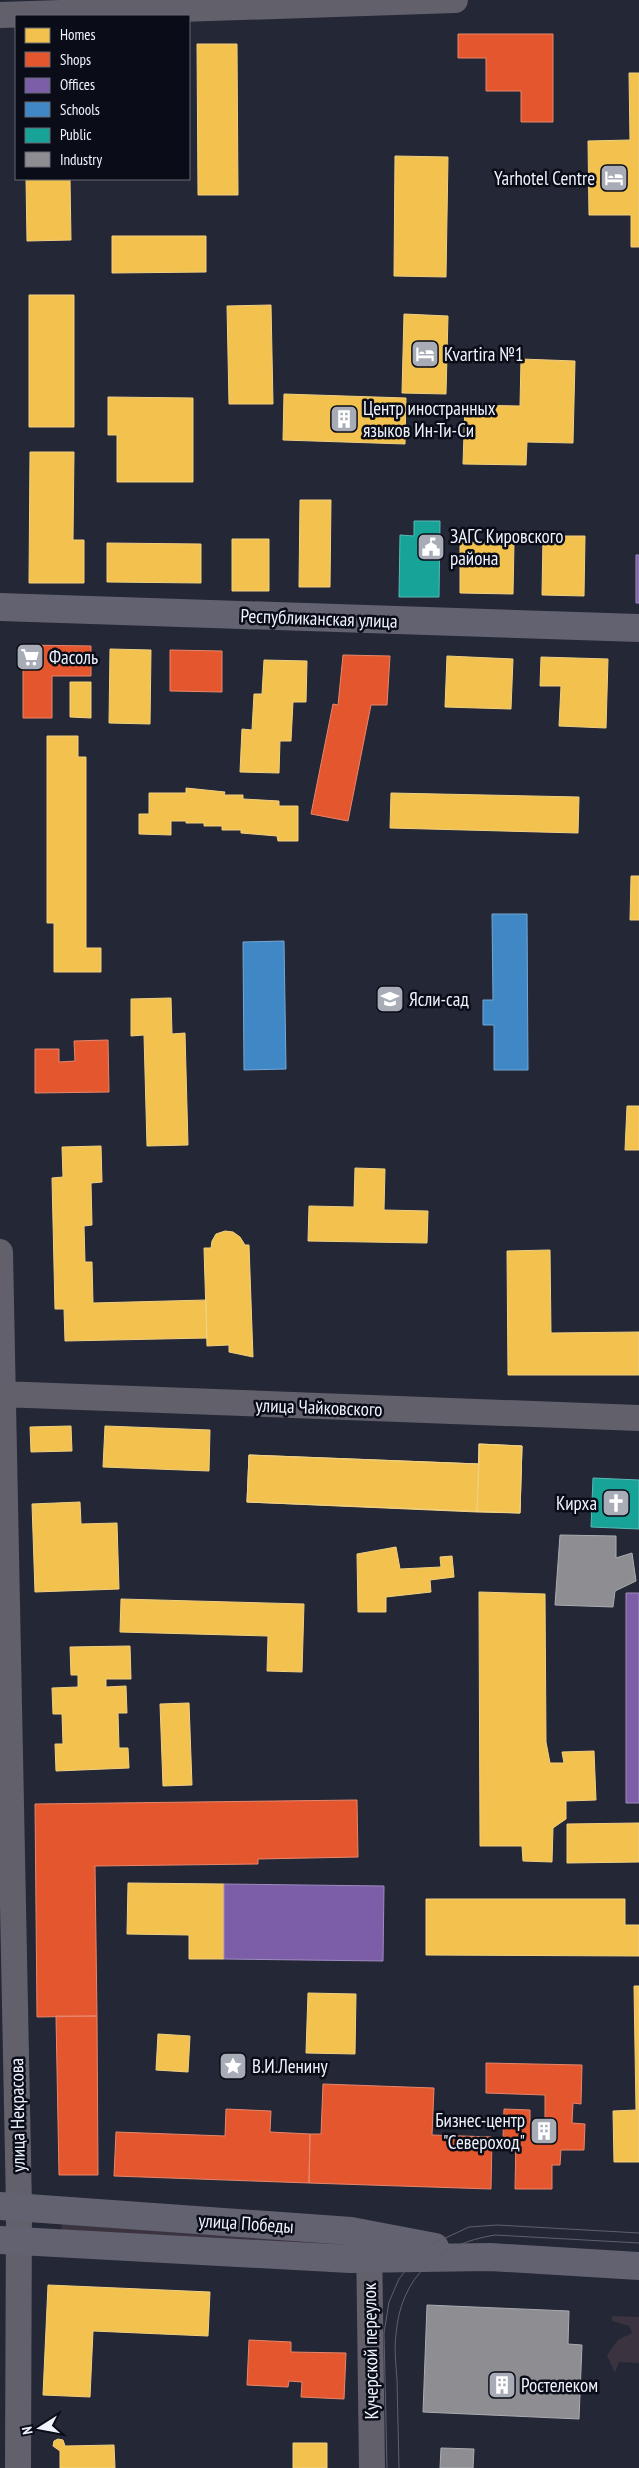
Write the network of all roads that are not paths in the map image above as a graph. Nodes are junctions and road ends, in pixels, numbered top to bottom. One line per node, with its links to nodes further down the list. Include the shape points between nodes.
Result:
1 (455, 0): 2 (street)
2 (0, 15)
3 (0, 608): 4 (main road, Республиканская улица)
4 (639, 628)
5 (0, 1252): 6 (street, улица Некрасова)
6 (2, 1394): 7 (street, улица Чайковского); 8 (street, улица Некрасова)
7 (639, 1418)
8 (9, 2206): 9 (street, улица Некрасова); 10 (main road, улица Победы, via 351,2231)
9 (9, 2241): 10 (main road, улица Победы); 12 (street, улица Некрасова)
10 (369, 2247): 11 (main road, улица Победы); 13 (street, Кучерской переулок)
11 (639, 2266)
12 (18, 2468)
13 (372, 2468)

